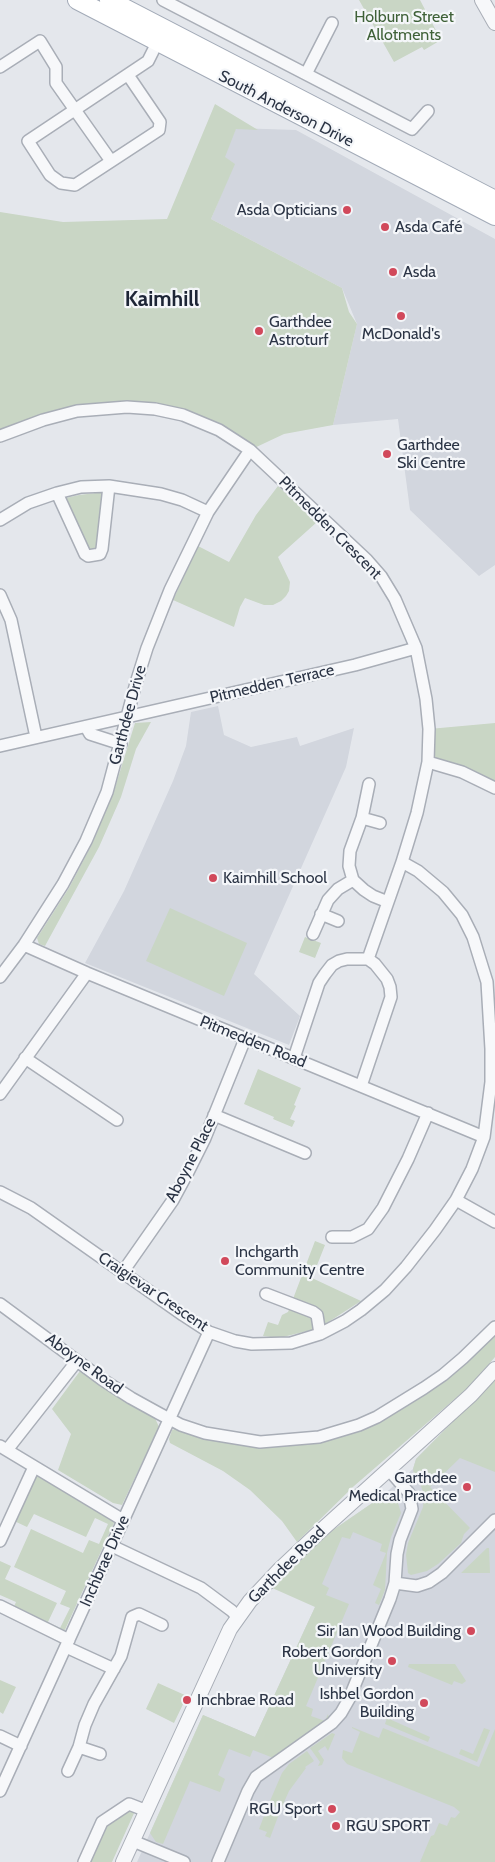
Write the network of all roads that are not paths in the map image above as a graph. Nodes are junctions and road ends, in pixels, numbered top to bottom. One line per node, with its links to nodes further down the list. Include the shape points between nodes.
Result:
1 (77, 0): 7 (main road, South Anderson Drive)
2 (109, 0): 14 (main road, South Anderson Drive)
3 (163, 0): 9 (street)
4 (482, 0): 6 (street)
5 (332, 23): 9 (street)
6 (495, 23)
7 (158, 42): 10 (street, via 148,61); 15 (main road, South Anderson Drive)
8 (0, 67): 11 (street, via 40,41 56,67 56,83)
9 (306, 74): 12 (street, via 412,129)
10 (128, 75): 11 (street); 13 (street, via 160,125 157,132)
11 (75, 110): 13 (street); 13 (street, via 28,141 50,175 61,183 75,186)
12 (428, 110)
13 (111, 161)
14 (495, 200)
15 (495, 216)
16 (0, 436): 17 (street, Pitmedden Crescent, via 77,411 127,407 183,415 219,430)
17 (250, 450): 20 (street, Garthdee Drive); 23 (street, Pitmedden Crescent, via 381,576 395,599)
18 (108, 486): 19 (street, via 81,487); 19 (street, via 102,549 100,554 88,556); 20 (street, via 161,494)
19 (57, 493): 21 (street, via 28,503)
20 (208, 512): 24 (street, Garthdee Drive, via 170,590)
21 (0, 520)
22 (0, 595): 26 (street, via 11,620)
23 (416, 648): 24 (street, Pitmedden Terrace, via 355,665); 29 (street, Pitmedden Crescent, via 426,699)
24 (127, 716): 25 (street, Pitmedden Terrace); 27 (street, Garthdee Drive)
25 (86, 726): 26 (street, Pitmedden Terrace); 27 (street, via 90,734)
26 (36, 737): 28 (street, Pitmedden Terrace)
27 (121, 744): 40 (street, Garthdee Drive, via 107,792 86,841)
28 (0, 746)
29 (428, 762): 31 (street, via 462,772); 34 (street, Pitmedden Crescent)
30 (369, 784): 32 (street)
31 (495, 788)
32 (362, 818): 33 (street); 35 (street, via 350,851 349,866)
33 (380, 823)
34 (402, 862): 36 (street, Pitmedden Crescent); 52 (street, Craigievar Crescent, via 433,882 453,902 473,937 482,963 487,982 491,1048 491,1082)
35 (353, 880): 36 (street, via 373,896); 37 (street, via 338,889)
36 (388, 902): 41 (street, Pitmedden Crescent)
37 (322, 914): 38 (street); 39 (street)
38 (338, 921)
39 (313, 934)
40 (24, 945): 42 (street, Pitmedden Road); 43 (street, Garthdee Drive)
41 (368, 959): 46 (street, via 339,961 325,974); 47 (street, via 387,979 391,997)
42 (87, 973): 44 (street, Pitmedden Road); 45 (street)
43 (0, 977)
44 (245, 1039): 46 (street, Pitmedden Road); 50 (street, Aboyne Place)
45 (25, 1058): 48 (street); 51 (street)
46 (294, 1058): 47 (street, Pitmedden Road)
47 (361, 1086): 49 (street, Pitmedden Road)
48 (0, 1094)
49 (428, 1113): 52 (street, Pitmedden Road); 57 (street, via 383,1208 368,1229 352,1236)
50 (214, 1115): 53 (street); 58 (street, Aboyne Place, via 173,1200)
51 (117, 1120)
52 (484, 1137): 55 (street, Craigievar Crescent)
53 (304, 1154)
54 (0, 1192): 58 (street, Craigievar Crescent, via 31,1208)
55 (456, 1200): 56 (street); 63 (street, Craigievar Crescent, via 430,1237 385,1290 345,1321)
56 (495, 1222)
57 (332, 1238)
58 (122, 1273): 62 (street, Craigievar Crescent)
59 (266, 1294): 63 (street, via 313,1312 317,1315)
60 (0, 1304): 64 (street, Aboyne Road)
61 (495, 1327): 66 (street, Aboyne Road, via 463,1358 424,1388 377,1417 340,1430 319,1436 260,1442 205,1433)
62 (210, 1332): 63 (street, Craigievar Crescent, via 235,1341 272,1345 291,1344); 66 (street, Inchbrae Drive)
63 (320, 1334)
64 (77, 1360): 66 (street, Aboyne Road, via 131,1398); 67 (street)
65 (495, 1369): 69 (street, Garthdee Road)
66 (171, 1420): 70 (street, Inchbrae Drive)
67 (3, 1448): 68 (street)
68 (34, 1467): 70 (street); 72 (street)
69 (388, 1470): 74 (street, via 409,1493 412,1509 397,1554); 76 (street, Garthdee Road, via 280,1569)
70 (123, 1520): 73 (street, Inchbrae Drive)
71 (495, 1520): 74 (street, via 429,1582 417,1586)
72 (0, 1541)
73 (112, 1546): 76 (street, via 201,1588); 78 (street, Inchbrae Drive)
74 (395, 1583): 91 (street, via 341,1713 328,1726 256,1777)
75 (0, 1606): 78 (street)
76 (238, 1618): 86 (street, Garthdee Road, via 230,1629)
77 (162, 1625): 79 (street, via 139,1614 132,1617)
78 (68, 1644): 79 (street); 81 (street, Inchbrae Drive)
79 (114, 1669): 82 (street, via 94,1704)
80 (0, 1736): 81 (street)
81 (21, 1746): 85 (street, Inchbrae Drive)
82 (79, 1748): 83 (street); 84 (street)
83 (100, 1754)
84 (68, 1771)
85 (0, 1791)
86 (147, 1811): 87 (street, Garthdee Road); 88 (street, via 129,1804 102,1822)
87 (132, 1841): 89 (street, Garthdee Road); 90 (street)
88 (84, 1862)
89 (123, 1862)
90 (184, 1862)
91 (218, 1862)

